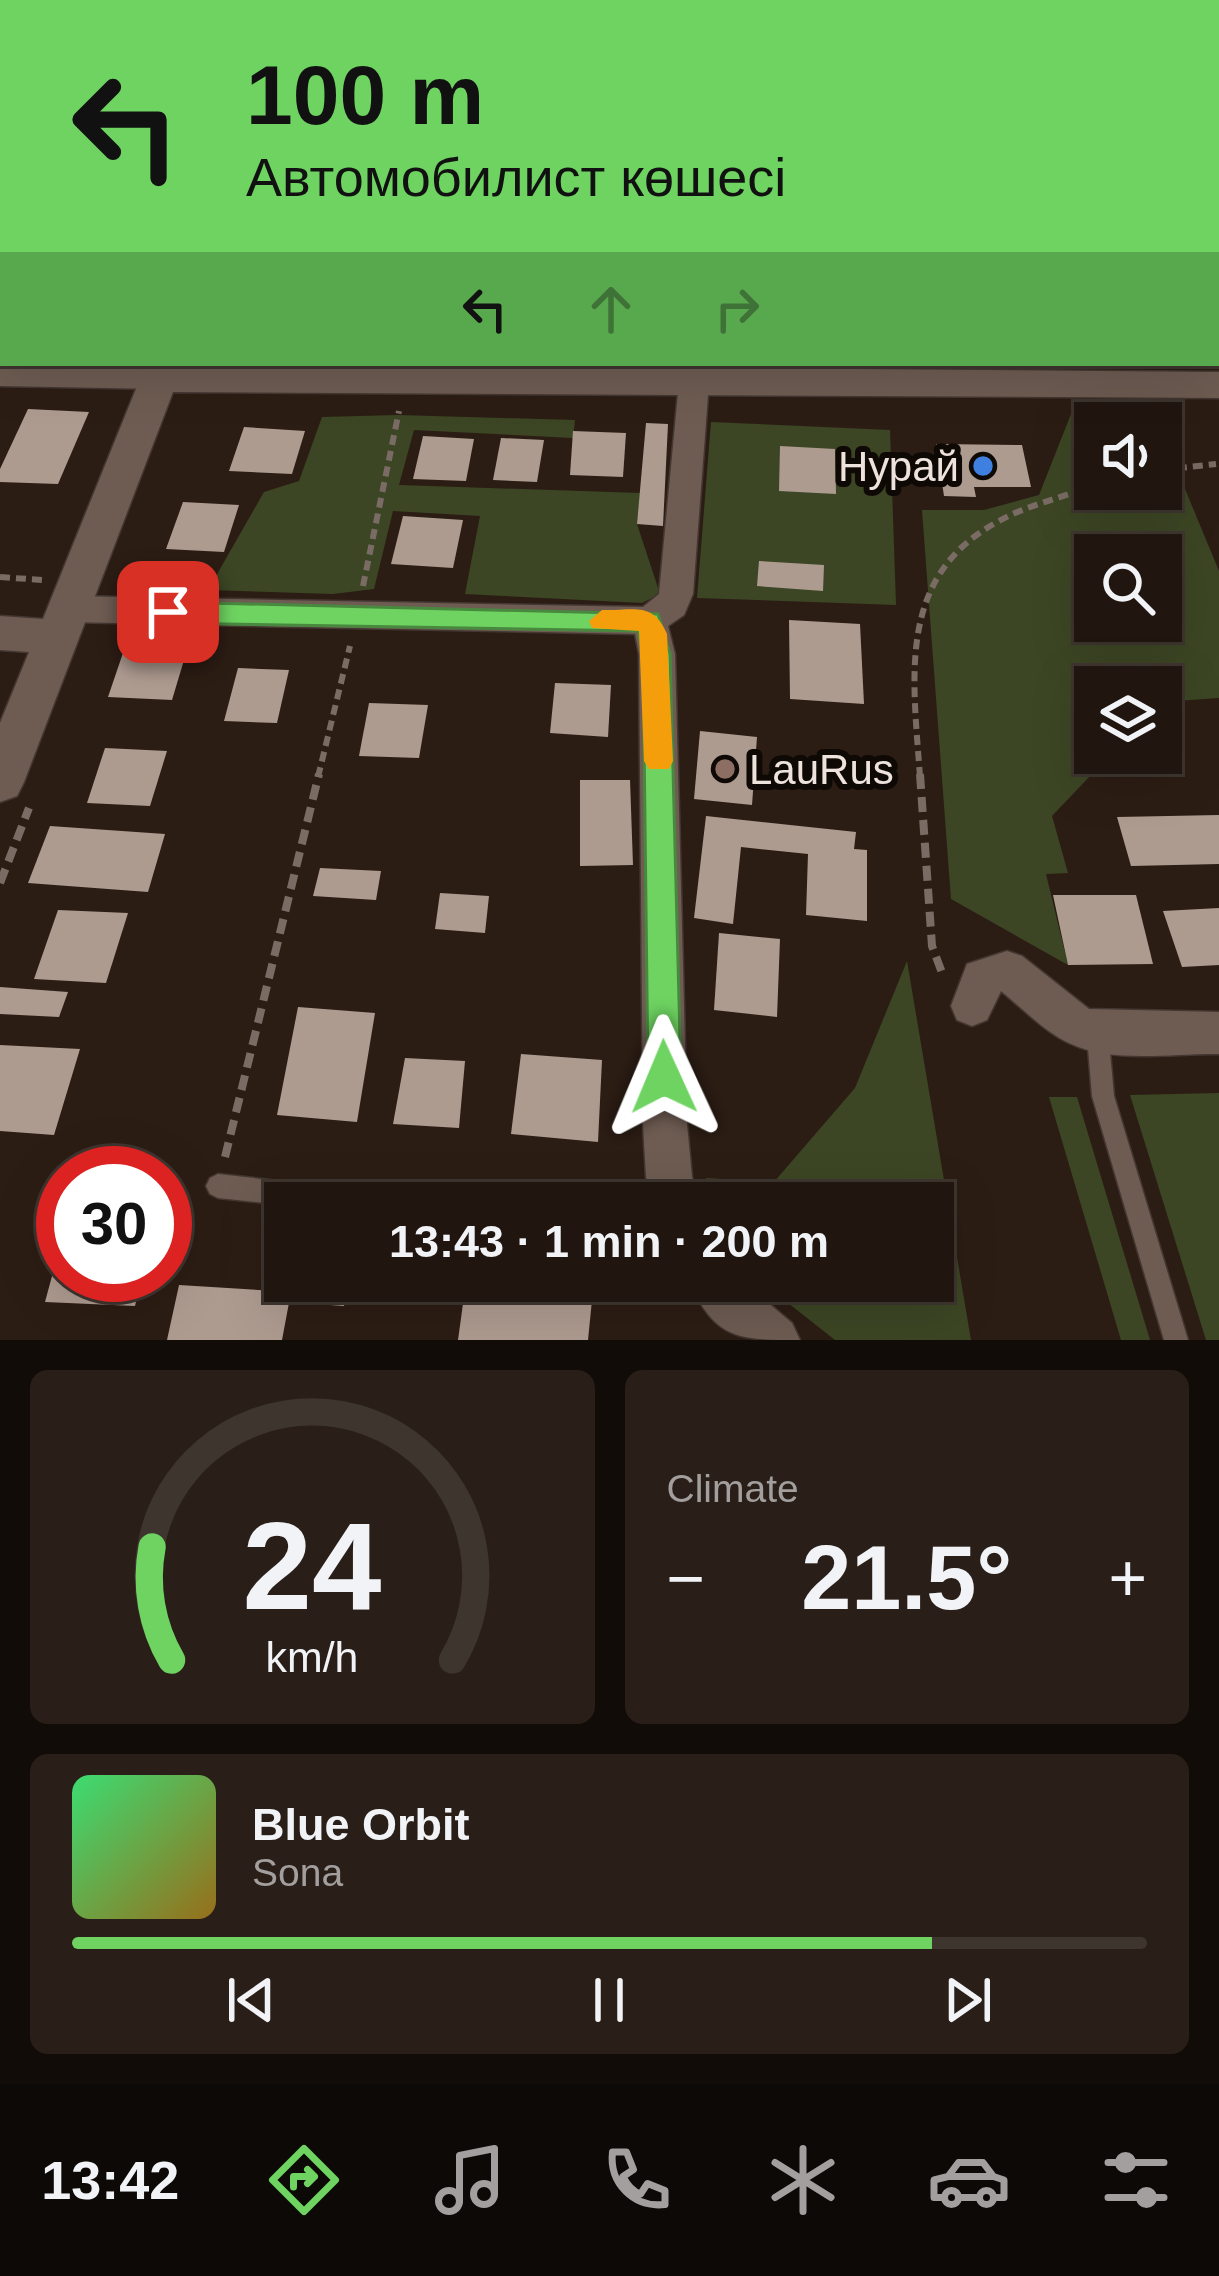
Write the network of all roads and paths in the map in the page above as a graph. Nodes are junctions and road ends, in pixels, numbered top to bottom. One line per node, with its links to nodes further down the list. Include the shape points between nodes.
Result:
1 (160, 371): 3 (street); 4 (street); 11 (street)
2 (650, 373): 4 (street); 5 (street)
3 (0, 376)
4 (413, 381): 12 (path, via 401,398)
5 (694, 382): 6 (street); 13 (street, via 676,594)
6 (1219, 385)
7 (1216, 464): 8 (path)
8 (1182, 468)
9 (1074, 495): 16 (path, via 1020,509 983,530 928,588 920,619 932,946 946,980)
10 (0, 577): 11 (path)
11 (60, 609): 12 (street); 14 (street); 15 (street)
12 (356, 617): 13 (street); 20 (path)
13 (649, 621): 19 (street, via 657,654)
14 (0, 633)
15 (0, 782)
16 (972, 1006): 17 (street, via 982,978 1007,970 1069,1022)
17 (1116, 1032): 18 (street); 24 (lane, via 1099,1048 1098,1069)
18 (1219, 1034)
19 (673, 1182)
20 (218, 1186): 21 (lane)
21 (264, 1191)
22 (728, 1302): 23 (street)
23 (775, 1340)
24 (1176, 1340)

